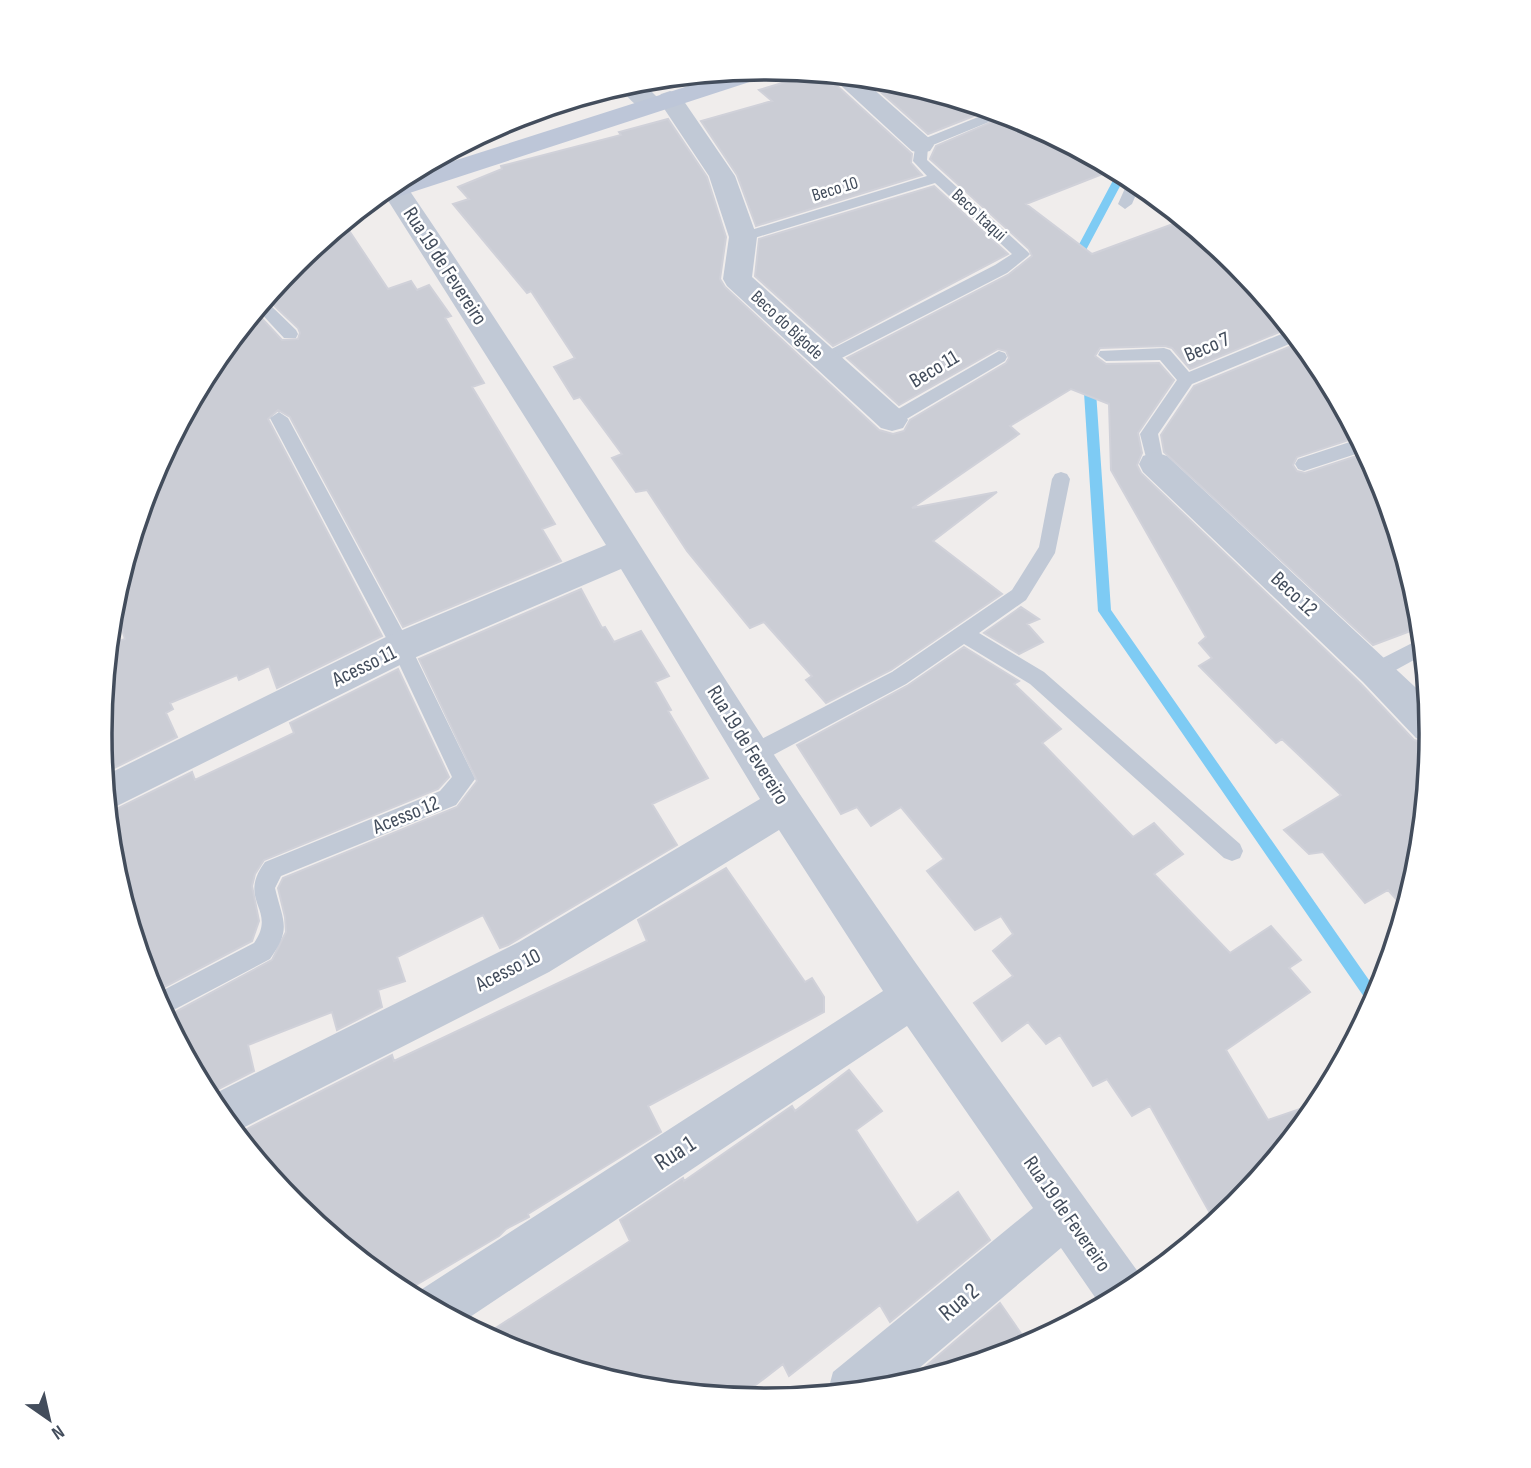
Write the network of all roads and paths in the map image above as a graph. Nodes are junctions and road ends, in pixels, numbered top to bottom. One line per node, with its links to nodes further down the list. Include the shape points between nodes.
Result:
1 (724, 82): 4 (street)
2 (857, 87): 6 (street, Beco Itaqui)
3 (644, 92): 4 (street, Beco do Bigode)
4 (660, 102): 7 (street); 12 (street, Beco do Bigode, via 722,176)
5 (986, 119): 6 (lane)
6 (921, 145): 8 (lane, Beco Itaqui, via 920,161)
7 (425, 176)
8 (938, 177): 12 (lane, Beco 10); 18 (lane, Beco Itaqui, via 1022,254)
9 (1130, 192): 11 (lane)
10 (395, 196): 26 (street, Rua 19 de Fevereiro)
11 (1125, 204)
12 (743, 237): 18 (street, Beco do Bigode, via 737,279)
13 (268, 311): 14 (lane)
14 (290, 334)
15 (1286, 339): 19 (lane, Beco 7)
16 (1106, 355): 19 (lane, via 1164,354)
17 (999, 357): 21 (lane, Beco 11)
18 (824, 360): 21 (street, Beco do Bigode)
19 (1186, 380): 23 (lane, Beco 7, via 1149,434)
20 (279, 418): 28 (lane, Acesso 12)
21 (892, 420)
22 (1353, 447): 24 (lane)
23 (1155, 464): 30 (street, Beco 12)
24 (1304, 464)
25 (1061, 479): 27 (lane, via 1048,548 1019,595)
26 (628, 551): 28 (street, Acesso 11); 32 (street, Rua 19 de Fevereiro)
27 (963, 634): 32 (lane, via 899,678); 35 (lane, via 1037,678)
28 (401, 647): 33 (street, Acesso 11); 37 (lane, Acesso 12, via 464,779 461,786 449,798 273,869 263,888 276,927 272,941 262,951)
29 (1413, 651): 30 (lane)
30 (1376, 671): 31 (street, Beco 12)
31 (1419, 714)
32 (754, 754): 34 (street, Rua 19 de Fevereiro)
33 (115, 790)
34 (785, 806): 36 (street, Rua 19 de Fevereiro); 38 (street, Acesso 10, via 534,957)
35 (1232, 851)
36 (914, 997): 39 (street, Rua 19 de Fevereiro); 41 (street, Rua 1)
37 (169, 1000)
38 (231, 1110)
39 (1066, 1212): 40 (street, Rua 19 de Fevereiro); 42 (street, Rua 2)
40 (1117, 1285)
41 (445, 1303)
42 (866, 1380)

